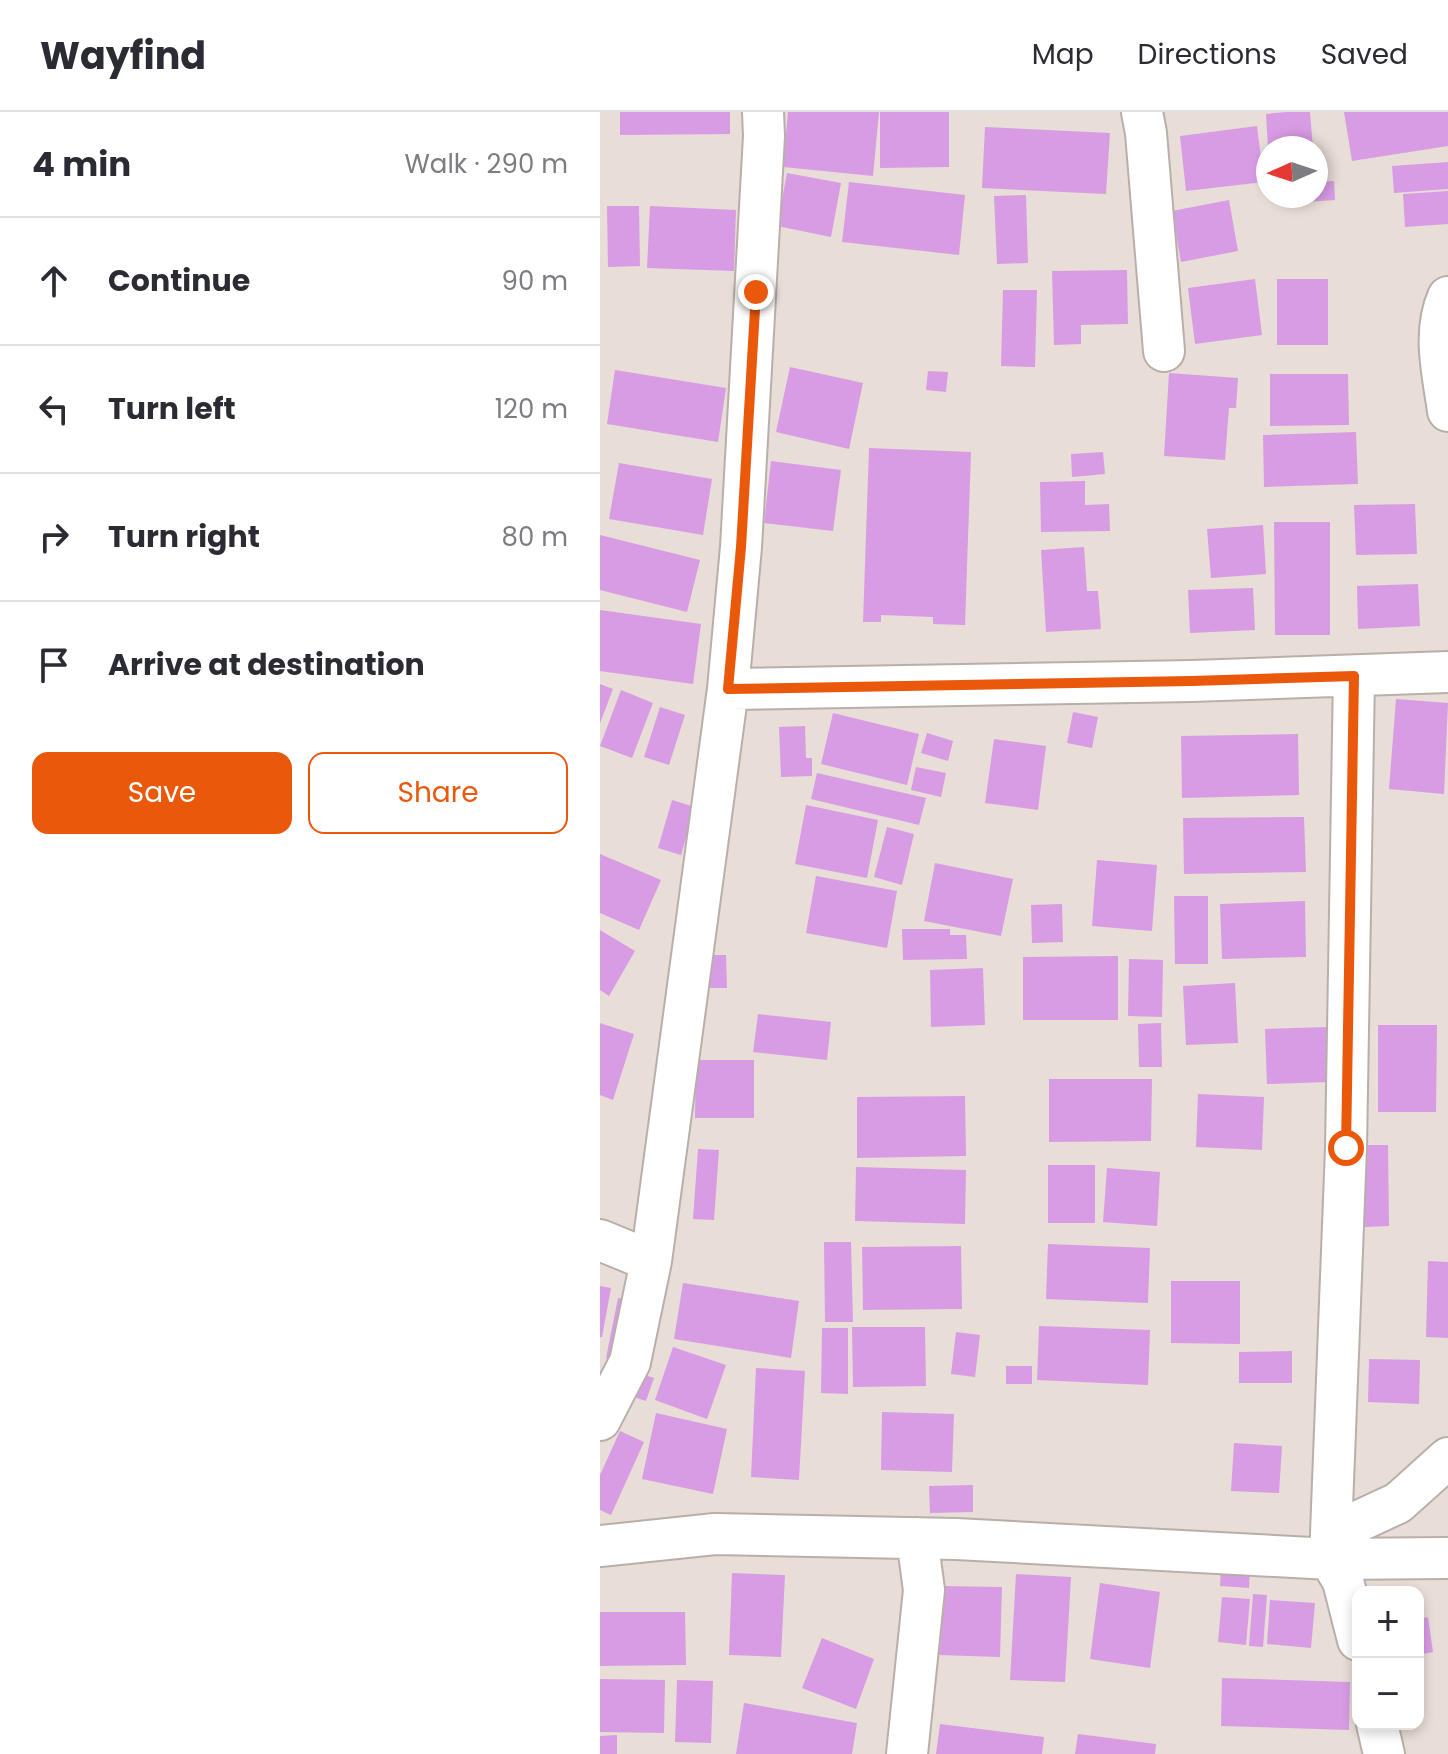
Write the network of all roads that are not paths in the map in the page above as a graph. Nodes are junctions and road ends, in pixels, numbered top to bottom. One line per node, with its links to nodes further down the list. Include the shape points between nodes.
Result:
1 (763, 112): 8 (street, via 743,515)
2 (1142, 112): 4 (street)
3 (1448, 297): 5 (street, via 1439,340)
4 (1164, 351)
5 (1448, 411)
6 (1448, 672): 7 (street)
7 (1354, 676): 8 (street); 15 (street, via 1346,1148)
8 (728, 689): 10 (street)
9 (600, 1240): 10 (street)
10 (651, 1261): 11 (street, via 630,1362)
11 (600, 1420)
12 (1448, 1458): 15 (street, via 1398,1503)
13 (917, 1538): 14 (street, via 715,1534); 15 (street); 19 (street, via 924,1590)
14 (600, 1546)
15 (1330, 1546): 16 (street); 17 (street)
16 (1448, 1558)
17 (1352, 1616)
18 (1378, 1730): 20 (street)
19 (907, 1754)
20 (1384, 1754)

